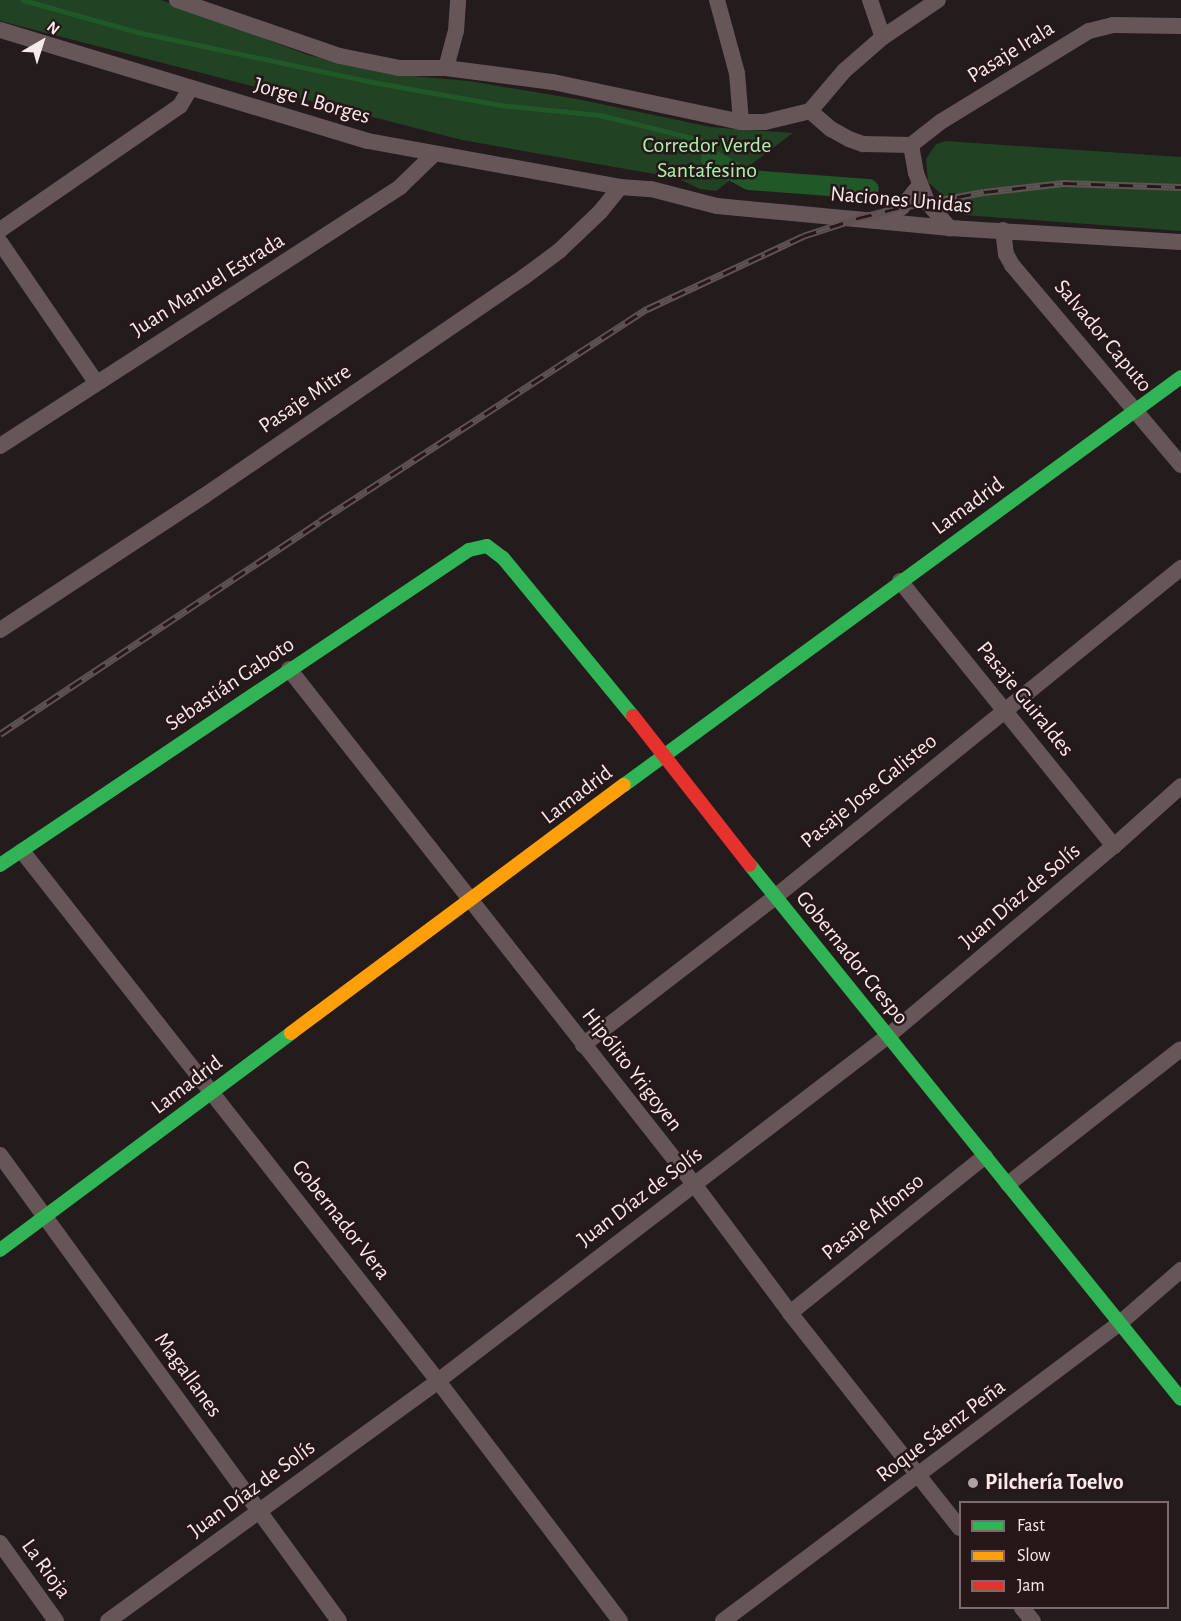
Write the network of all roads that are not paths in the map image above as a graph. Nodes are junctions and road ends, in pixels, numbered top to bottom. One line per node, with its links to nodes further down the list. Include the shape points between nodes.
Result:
1 (177, 0): 9 (street, via 340,56 399,68)
2 (458, 0): 9 (street, via 456,31)
3 (717, 0): 12 (street, via 737,74)
4 (870, 0): 8 (street)
5 (938, 0): 8 (street)
6 (1181, 26): 13 (street, Pasaje Irala, via 1113,25 1089,31 942,121)
7 (0, 30): 10 (street, Jorge L Borges)
8 (883, 37): 11 (street, via 844,70)
9 (446, 68): 12 (street, via 554,82)
10 (190, 89): 14 (street, Jorge L Borges, via 368,141); 19 (street, via 180,106)
11 (810, 111): 12 (street, via 765,122); 13 (street, via 831,129 863,144)
12 (741, 122)
13 (911, 145): 15 (street)
14 (434, 153): 16 (street, Jorge L Borges); 24 (street, Juan Manuel Estrada, via 400,187)
15 (920, 186): 17 (street, via 902,207); 18 (street, via 927,202)
16 (620, 187): 17 (street, Naciones Unidas, via 651,189 746,210); 31 (street, Pasaje Mitre, via 560,251 524,277)
17 (879, 220): 18 (street, Naciones Unidas)
18 (950, 228): 20 (street, Naciones Unidas)
19 (0, 230)
20 (1003, 230): 22 (street, Naciones Unidas); 25 (street, Salvador Caputo, via 1006,254 1012,265)
21 (0, 242): 24 (street)
22 (1181, 242)
23 (1181, 377): 25 (street, Lamadrid)
24 (96, 382): 26 (street, Juan Manuel Estrada)
25 (1135, 409): 27 (street, Salvador Caputo); 30 (street, Lamadrid)
26 (0, 446)
27 (1181, 465)
28 (487, 546): 32 (street, Sebastián Gaboto, via 470,550); 34 (street, Gobernador Crespo, via 503,558)
29 (1181, 568): 33 (street, Pasaje Jose Galisteo)
30 (900, 581): 33 (street, Pasaje Guiraldes); 34 (street, Lamadrid)
31 (0, 630)
32 (289, 669): 37 (street, Sebastián Gaboto); 40 (street, Hipólito Yrigoyen)
33 (1005, 710): 36 (street, Pasaje Guiraldes); 39 (street, Pasaje Jose Galisteo)
34 (666, 755): 39 (street, Gobernador Crespo); 40 (street, Lamadrid)
35 (1181, 786): 36 (street, Juan Díaz de Solís)
36 (1114, 846): 41 (street, Juan Díaz de Solís)
37 (22, 851): 38 (street, Sebastián Gaboto); 44 (street, Gobernador Vera)
38 (0, 865)
39 (775, 897): 41 (street, Gobernador Crespo); 42 (street, Pasaje Jose Galisteo)
40 (472, 900): 42 (street, Hipólito Yrigoyen); 44 (street, Lamadrid)
41 (888, 1036): 46 (street, Gobernador Crespo); 48 (street, Juan Díaz de Solís)
42 (583, 1045): 48 (street, Hipólito Yrigoyen)
43 (1181, 1049): 47 (street)
44 (212, 1093): 49 (street, Lamadrid); 54 (street, Gobernador Vera)
45 (0, 1155): 49 (street, Magallanes)
46 (985, 1156): 47 (street, Gobernador Crespo); 52 (street, Pasaje Alfonso)
47 (1008, 1184): 53 (street, Gobernador Crespo)
48 (694, 1185): 52 (street, Hipólito Yrigoyen); 54 (street, Juan Díaz de Solís)
49 (45, 1217): 50 (street, Lamadrid); 57 (street, Magallanes)
50 (0, 1250)
51 (1181, 1270): 53 (street, Roque Sáenz Peña)
52 (790, 1313): 56 (street, Hipólito Yrigoyen)
53 (1120, 1323): 55 (street, Gobernador Crespo); 56 (street, Roque Sáenz Peña)
54 (438, 1381): 57 (street, Juan Díaz de Solís); 64 (street, Gobernador Vera)
55 (1181, 1399)
56 (920, 1476): 58 (street, Hipólito Yrigoyen); 65 (street, Roque Sáenz Peña)
57 (259, 1511): 62 (street, Juan Díaz de Solís); 63 (street, Magallanes)
58 (959, 1527)
59 (0, 1543): 61 (street, La Rioja)
60 (1023, 1609): 66 (street)
61 (56, 1621)
62 (108, 1621)
63 (339, 1621)
64 (620, 1621)
65 (723, 1621)
66 (1033, 1621)

